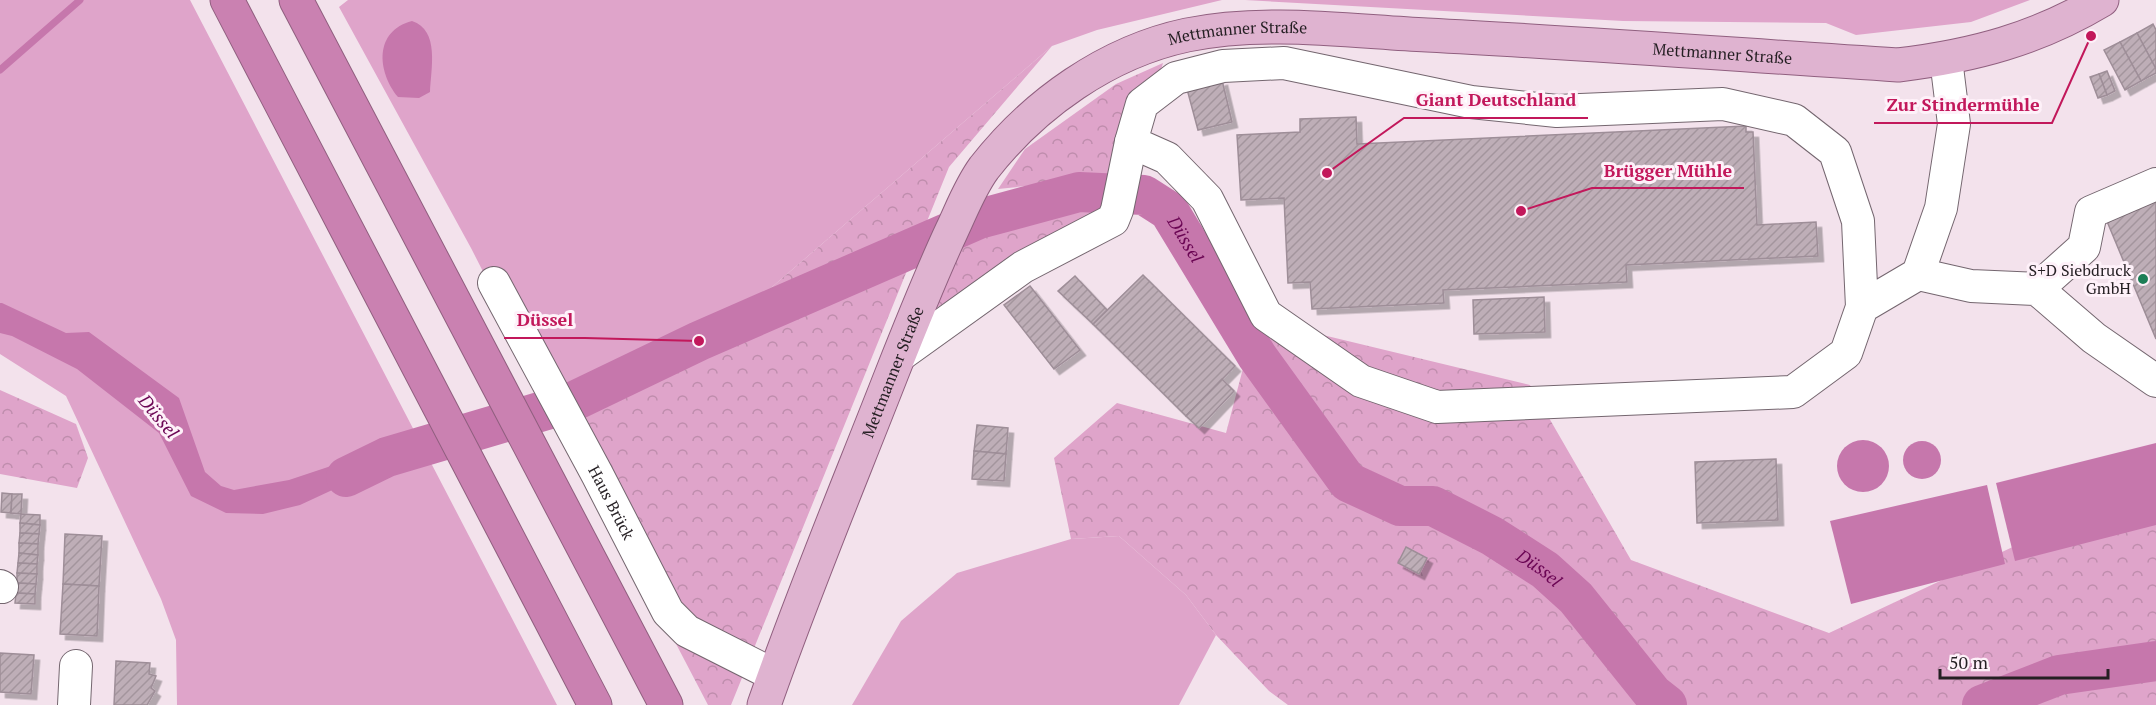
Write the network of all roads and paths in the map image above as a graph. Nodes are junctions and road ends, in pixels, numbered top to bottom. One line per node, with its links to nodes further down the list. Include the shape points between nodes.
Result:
1 (227, 0): 16 (highway)
2 (296, 0): 17 (highway)
3 (2102, 0): 4 (main road, Mettmanner Straße, via 2004,46)
4 (1946, 59): 7 (street, via 1954,124 1941,208); 11 (main road, Mettmanner Straße, via 1898,65 1269,27 1185,36 1125,55 1070,87 1012,136 982,171 969,194)
5 (1131, 142): 10 (street, via 1167,158 1207,199 1266,315 1361,381 1437,407 1793,392 1846,352); 10 (street, via 1142,104 1176,78 1223,66 1284,63 1493,105 1557,111 1723,104 1794,120 1834,152 1858,221); 11 (street, via 1113,220 1023,267)
6 (2156, 184): 9 (street, via 2091,212 2084,247)
7 (1918, 274): 9 (street, via 1971,286); 10 (street)
8 (494, 283): 14 (street, Haus Brück, via 668,612 687,631)
9 (2037, 289): 12 (street, via 2094,338)
10 (1862, 307)
11 (899, 356): 14 (main road, Mettmanner Straße)
12 (2156, 381)
13 (76, 666): 15 (street)
14 (774, 675): 18 (main road, Mettmanner Straße)
15 (74, 705)
16 (595, 705)
17 (666, 705)
18 (764, 705)

